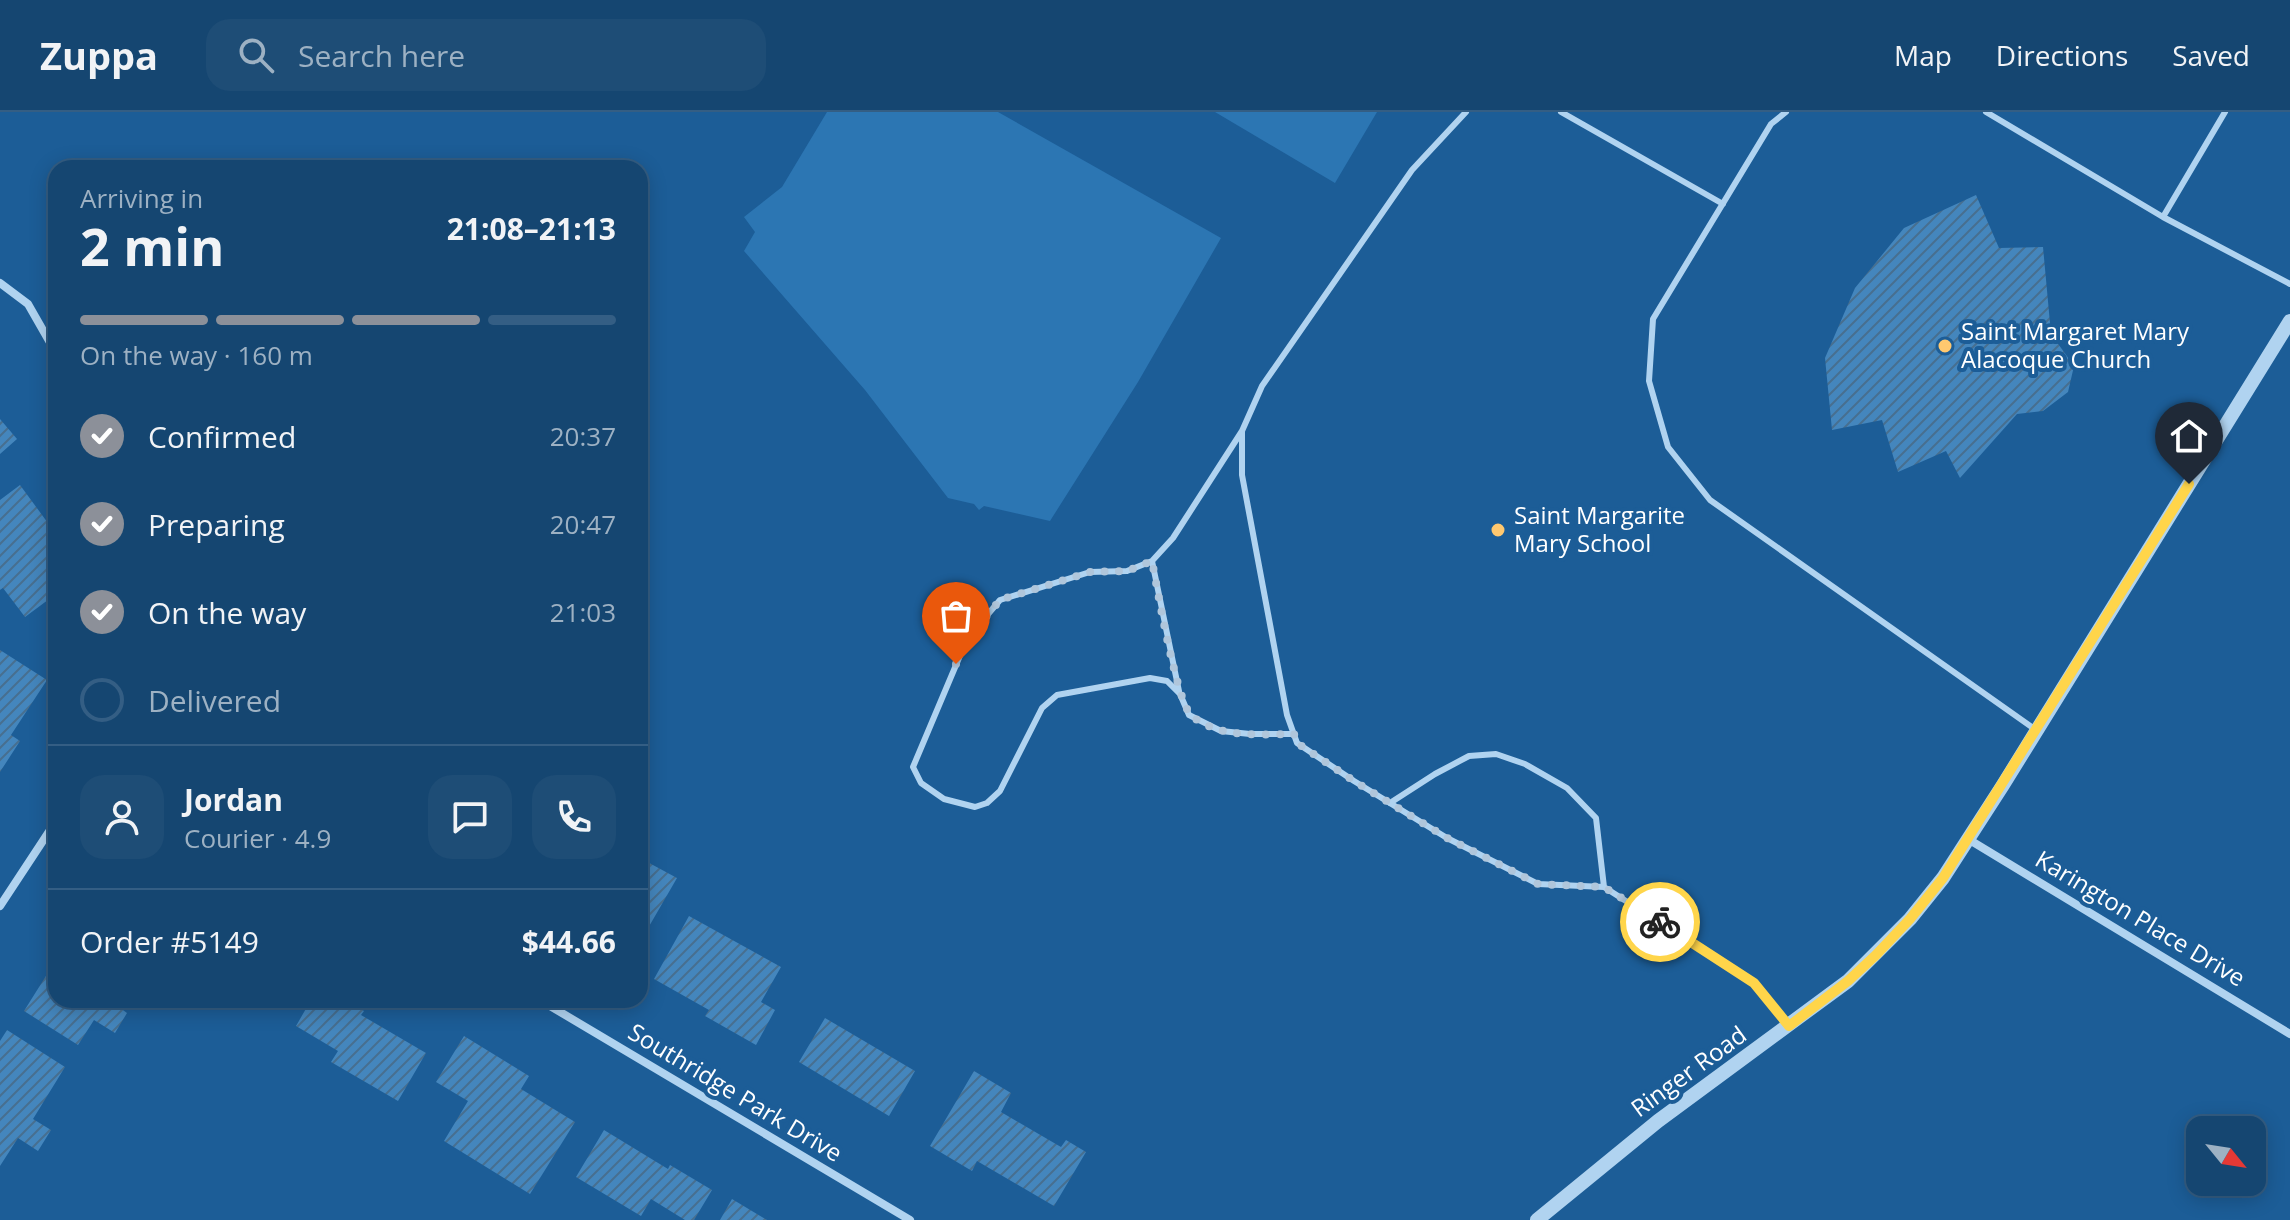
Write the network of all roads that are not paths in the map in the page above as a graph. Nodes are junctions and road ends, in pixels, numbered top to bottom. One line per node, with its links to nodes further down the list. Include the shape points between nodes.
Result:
1 (1466, 112): 12 (lane, via 1412,170 1262,386)
2 (1561, 112): 6 (lane)
3 (1786, 112): 6 (lane, via 1771,124)
4 (1986, 112): 7 (lane)
5 (2225, 112): 7 (lane)
6 (1723, 204): 15 (lane, via 1653,319 1649,381 1668,447 1710,500)
7 (2163, 217): 9 (lane)
8 (0, 283): 11 (street, via 28,304)
9 (2290, 284)
10 (2290, 321): 15 (street, Ringer Road)
11 (48, 339)
12 (1242, 431): 13 (lane, via 1173,538); 16 (lane, via 1242,475)
13 (1152, 561): 14 (lane); 14 (lane, via 1127,571 1090,572 1000,600 967,639 913,767 921,783 944,799 975,807 1000,791 1042,708 1057,695 1150,678 1167,681)
14 (1180, 694): 16 (lane, via 1189,715 1221,731)
15 (2036, 730): 19 (street, Ringer Road)
16 (1294, 734): 17 (lane, via 1297,743)
17 (1390, 803): 20 (lane, via 1538,884); 20 (lane, via 1469,756 1496,754 1525,764 1567,788 1596,818)
18 (48, 833): 21 (street)
19 (1968, 839): 23 (street, Ringer Road, via 1943,878 1876,955); 24 (street, Karington Place Drive)
20 (1604, 887): 23 (lane, via 1754,983)
21 (0, 906)
22 (553, 1008): 25 (street, Southridge Park Drive)
23 (1789, 1026): 26 (street, Ringer Road, via 1658,1121)
24 (2290, 1034)
25 (910, 1220)
26 (1537, 1220)

